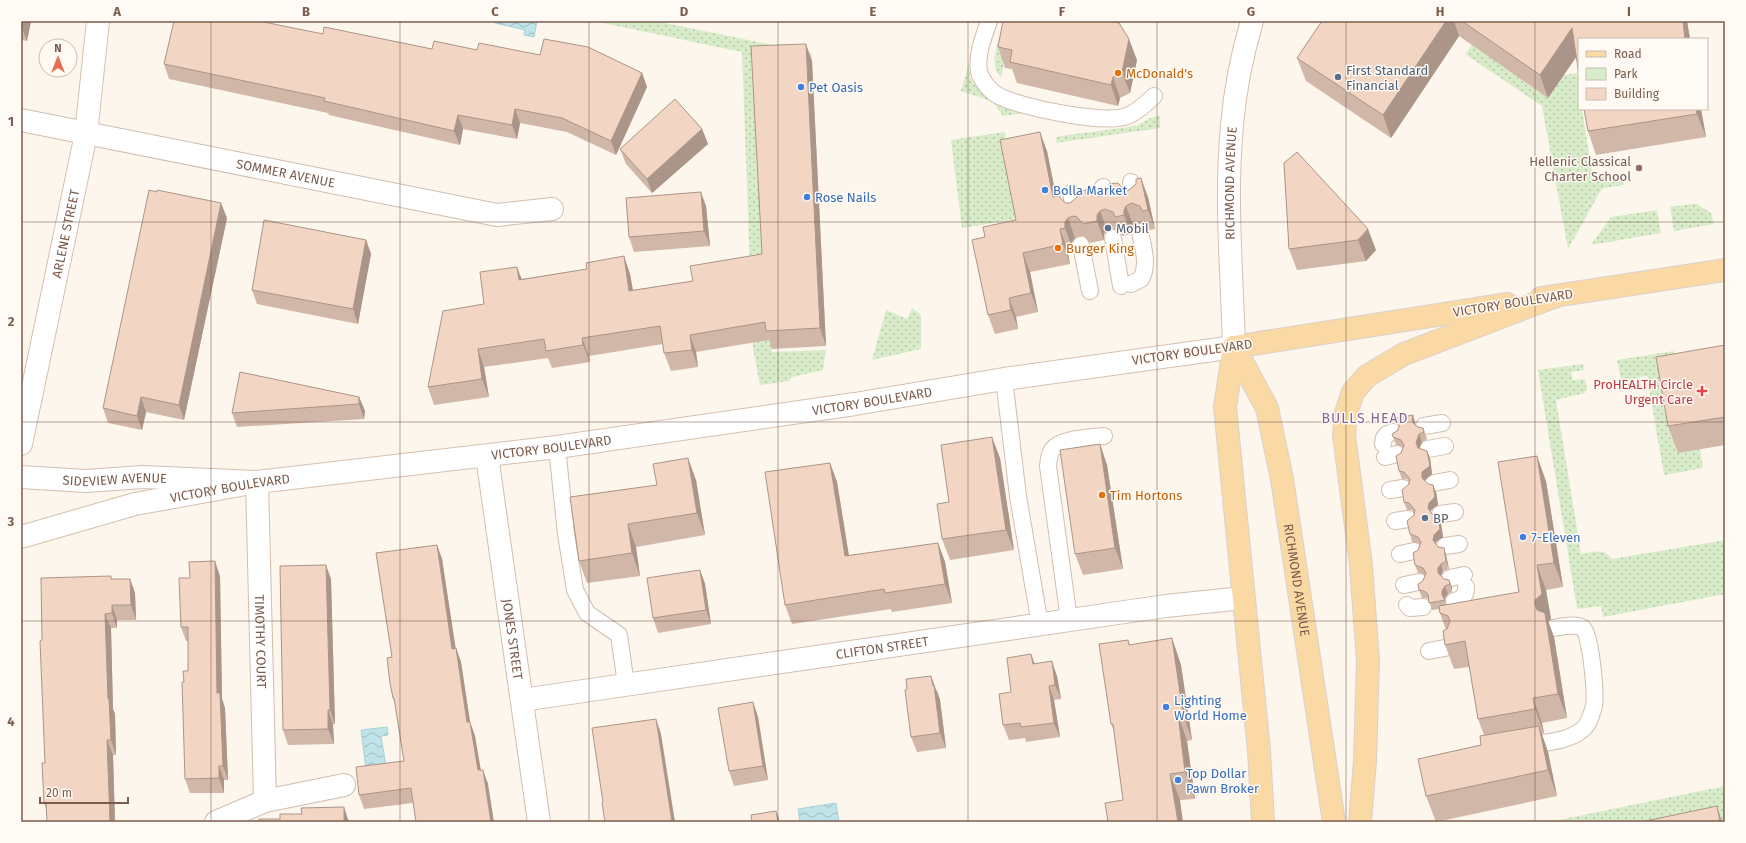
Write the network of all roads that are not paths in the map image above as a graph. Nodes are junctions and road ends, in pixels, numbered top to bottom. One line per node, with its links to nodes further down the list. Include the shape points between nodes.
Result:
1 (98, 21): 6 (street, ARLENE STREET)
2 (989, 21): 4 (lane, via 979,57 979,72 995,94 1009,102 1097,119 1126,117 1142,108)
3 (1252, 21): 20 (street, RICHMOND AVENUE, via 1242,59 1232,125 1229,190)
4 (1154, 96)
5 (21, 120): 6 (street, SOMMER AVENUE)
6 (86, 134): 12 (street, SOMMER AVENUE, via 497,215); 26 (street, ARLENE STREET)
7 (1131, 182): 10 (lane)
8 (1103, 187): 11 (lane)
9 (1071, 193): 13 (lane)
10 (1134, 200)
11 (1107, 206)
12 (552, 209)
13 (1075, 213)
14 (1140, 232): 15 (lane, via 1145,260 1144,271 1141,279 1126,285)
15 (1113, 238)
16 (1080, 245): 18 (lane)
17 (1725, 270): 19 (main road, VICTORY BOULEVARD)
18 (1090, 291)
19 (1556, 296): 20 (main road, VICTORY BOULEVARD); 56 (main road, via 1404,354 1366,376 1353,392 1346,414 1344,435 1361,565 1368,661)
20 (1234, 347): 21 (street, VICTORY BOULEVARD); 38 (main road, RICHMOND AVENUE, via 1225,407); 55 (main road, RICHMOND AVENUE, via 1267,408 1282,479)
21 (1004, 379): 28 (street, VICTORY BOULEVARD, via 855,404); 43 (lane, via 1018,496)
22 (1442, 423): 23 (lane)
23 (1424, 426)
24 (1394, 432): 30 (lane, via 1384,438)
25 (1104, 436): 42 (lane, via 1058,444 1052,450 1048,466)
26 (21, 444)
27 (1445, 446): 29 (lane)
28 (557, 447): 31 (street, VICTORY BOULEVARD); 47 (lane, via 575,590 587,613 619,636)
29 (1428, 449)
30 (1389, 452)
31 (486, 456): 34 (street, VICTORY BOULEVARD); 48 (street, JONES STREET)
32 (21, 477): 34 (street, SIDEVIEW AVENUE, via 86,481 143,477)
33 (1450, 480): 35 (lane)
34 (257, 482): 36 (street, VICTORY BOULEVARD, via 135,504); 51 (street, TIMOTHY COURT)
35 (1434, 483)
36 (21, 537)
37 (1460, 580): 39 (lane, via 1466,594)
38 (1243, 598): 42 (street, CLIFTON STREET); 54 (main road, RICHMOND AVENUE, via 1260,751)
39 (1454, 601)
40 (1407, 605): 41 (lane, via 1410,608)
41 (1423, 607)
42 (1069, 620): 43 (street, CLIFTON STREET)
43 (1040, 625): 47 (street, CLIFTON STREET)
44 (1553, 628): 49 (lane, via 1578,626 1587,635 1595,691 1590,720 1583,730 1571,736 1556,741)
45 (1450, 647): 46 (lane)
46 (1429, 651)
47 (626, 685): 48 (street, CLIFTON STREET)
48 (522, 700): 53 (street, JONES STREET)
49 (1509, 748)
50 (344, 785): 51 (street)
51 (265, 801): 52 (street)
52 (216, 822)
53 (539, 822)
54 (1264, 822)
55 (1334, 822)
56 (1360, 822)

